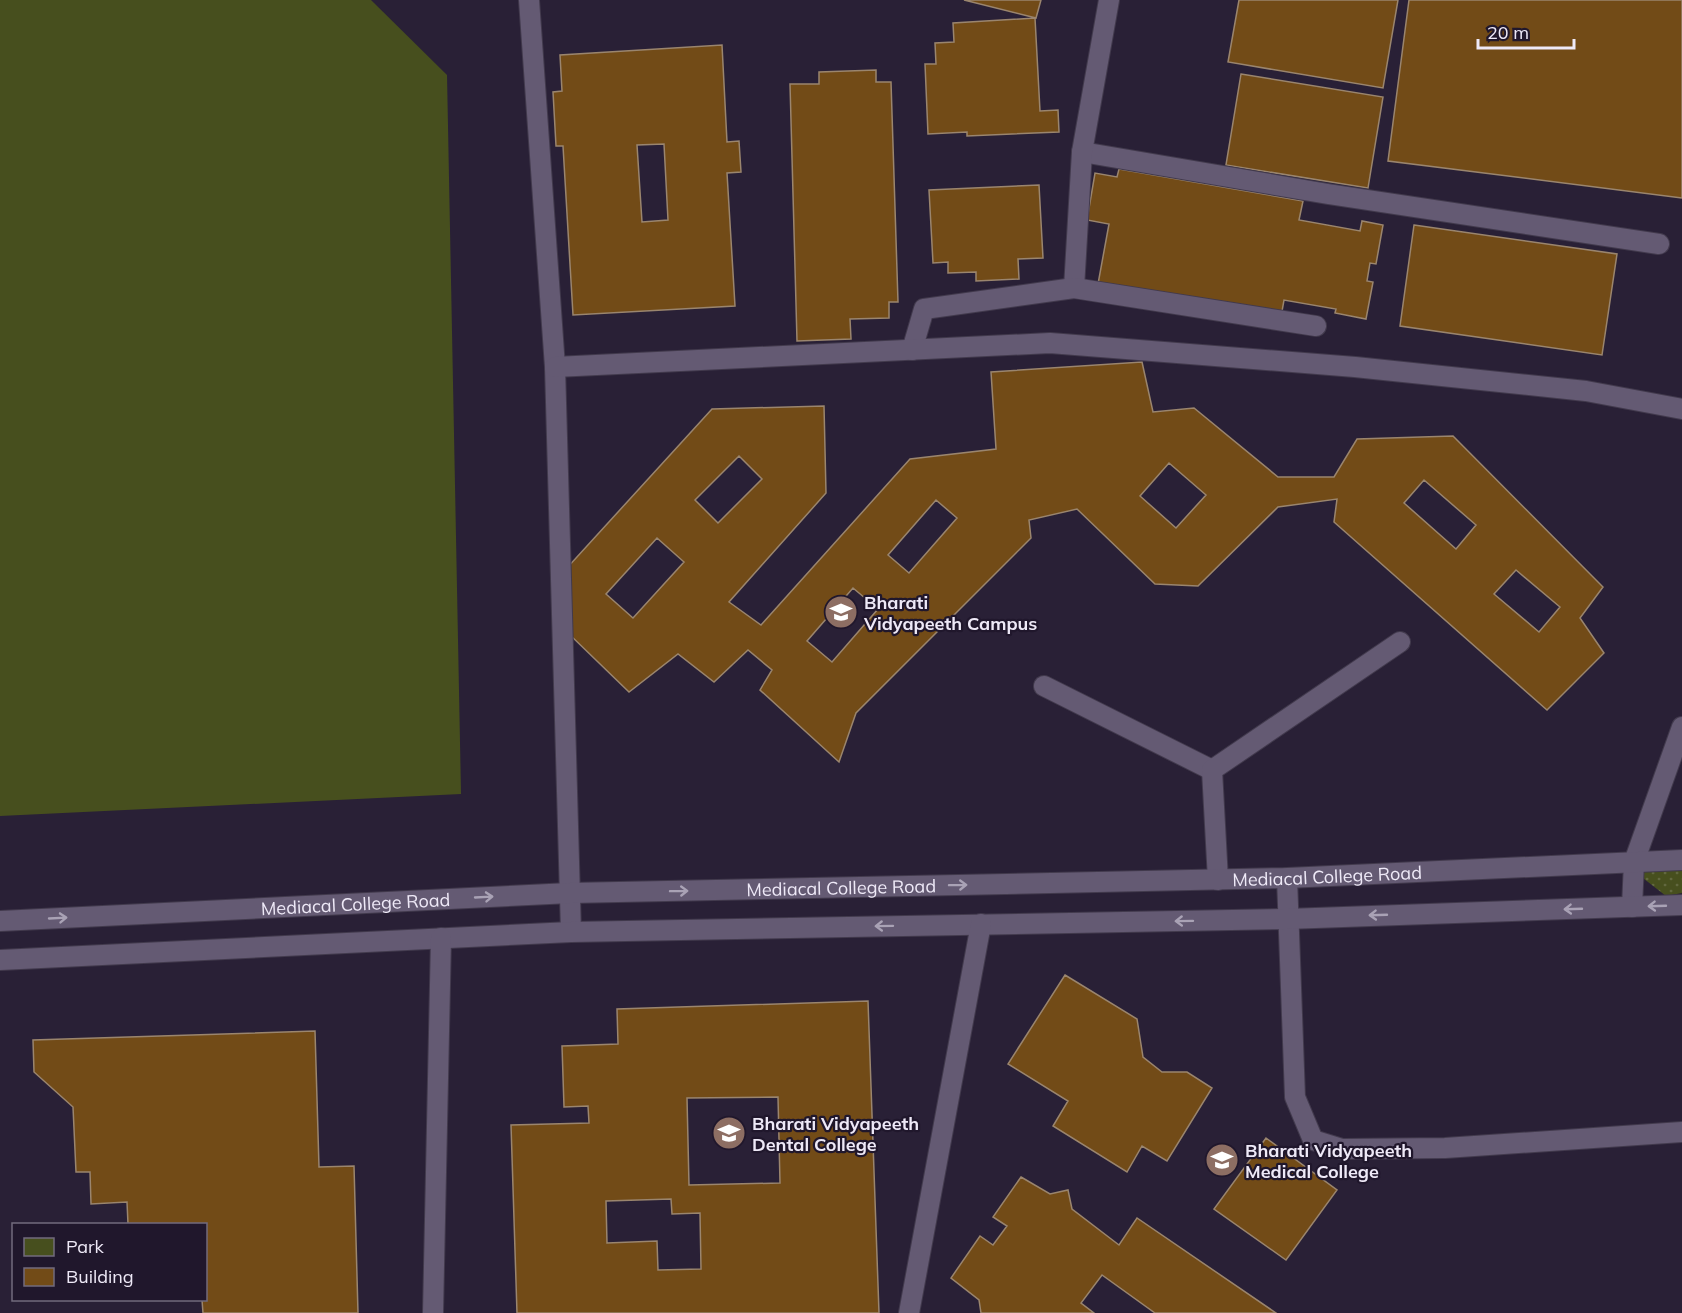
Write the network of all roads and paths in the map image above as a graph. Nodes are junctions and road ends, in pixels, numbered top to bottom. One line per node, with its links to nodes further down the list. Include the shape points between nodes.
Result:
1 (529, 0): 8 (lane)
2 (1109, 0): 3 (lane)
3 (1082, 152): 4 (lane); 5 (lane)
4 (1659, 244)
5 (1074, 288): 6 (lane); 7 (lane, via 924,309)
6 (1316, 326)
7 (912, 350): 8 (lane); 9 (lane, via 1050,343 1343,366 1586,392)
8 (555, 367): 18 (lane)
9 (1682, 409)
10 (1400, 642): 13 (lane)
11 (1044, 686): 13 (lane)
12 (1682, 727): 15 (lane)
13 (1212, 770): 17 (lane)
14 (1682, 860): 15 (lane, Mediacal College Road)
15 (1634, 862): 16 (lane, Mediacal College Road); 20 (lane)
16 (1287, 878): 17 (lane, Mediacal College Road); 21 (lane)
17 (1218, 880): 18 (lane, Mediacal College Road, one-way to 17)
18 (570, 893): 22 (lane, Mediacal College Road, one-way to 18); 24 (lane)
19 (1682, 905): 20 (lane, one-way to 20)
20 (1632, 907): 21 (lane, one-way to 21)
21 (1287, 919): 23 (lane, one-way to 23); 27 (lane, via 1295,1097 1313,1140 1342,1149 1445,1148)
22 (0, 921)
23 (981, 924): 24 (lane, one-way to 24); 29 (lane)
24 (571, 932): 25 (lane)
25 (441, 938): 26 (lane); 28 (lane)
26 (0, 960)
27 (1682, 1132)
28 (433, 1313)
29 (909, 1313)

